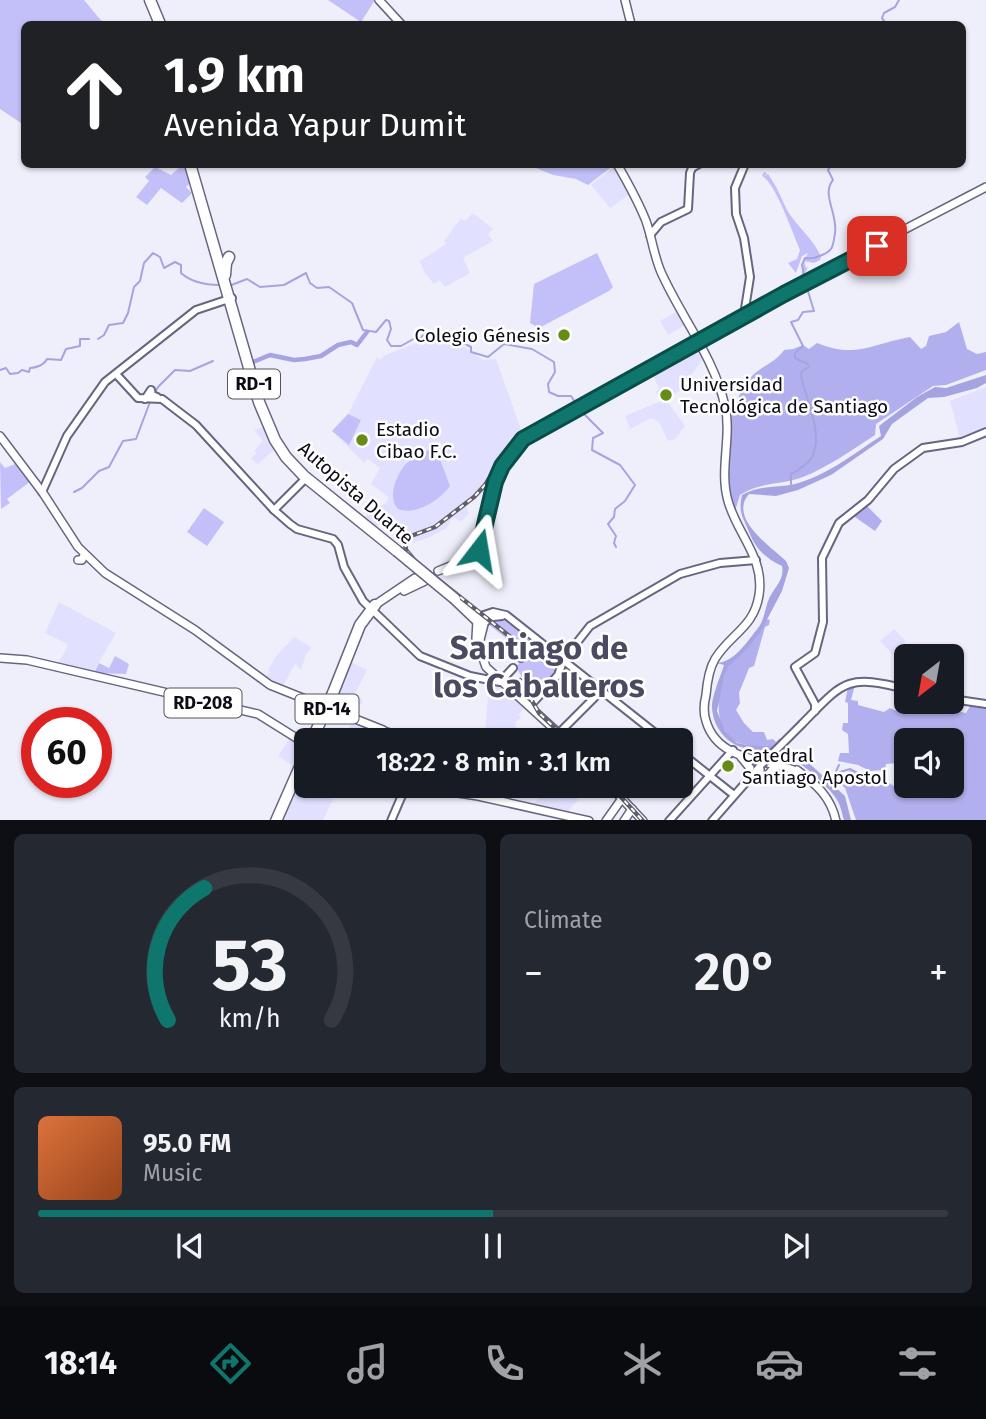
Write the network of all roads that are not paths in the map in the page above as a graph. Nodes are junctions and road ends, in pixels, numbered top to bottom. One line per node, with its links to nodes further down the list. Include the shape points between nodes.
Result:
1 (381, 0): 5 (main road)
2 (625, 0): 6 (main road)
3 (149, 2): 4 (highway)
4 (156, 21)
5 (399, 21)
6 (630, 21)
7 (619, 168): 12 (main road)
8 (694, 168): 12 (main road, via 688,209 661,222)
9 (743, 168): 14 (main road, via 735,200 750,277)
10 (194, 173): 13 (highway, Autopista Duarte / RD-1); 13 (highway, Autopista Duarte / RD-1, via 225,256)
11 (986, 188): 14 (main road)
12 (650, 234): 15 (main road, via 661,272)
13 (228, 288): 17 (highway, Autopista Duarte / RD-1); 22 (main road); 25 (highway, Autopista Duarte / RD-1, via 270,429 286,457)
14 (744, 316): 16 (main road)
15 (692, 329): 16 (main road); 18 (main road); 20 (main road)
16 (710, 335): 18 (main road); 21 (main road)
17 (243, 337): 19 (highway); 25 (highway, Autopista Duarte / RD-1, via 268,417)
18 (699, 341): 20 (main road); 21 (main road)
19 (254, 347)
20 (686, 348): 21 (main road); 29 (main road, via 523,439 493,487 483,541)
21 (706, 354): 31 (main road, via 726,412 726,494)
22 (116, 374): 26 (main road, via 105,382 67,436); 27 (main road, via 138,398 145,399 151,390 199,427)
23 (986, 432): 54 (main road, via 962,442 922,449 894,468 868,500 835,529 822,558 823,622 815,653 794,667)
24 (0, 436): 26 (main road, RD-14)
25 (307, 477): 27 (main road); 28 (highway, Autopista Duarte / RD-1)
26 (42, 492): 32 (main road, RD-14)
27 (274, 510): 35 (main road, via 297,529 333,539 355,588)
28 (348, 510): 30 (highway, Autopista Duarte / RD-1); 30 (main road); 33 (main road, Autopista Duarte)
29 (475, 553): 33 (main road); 33 (main road)
30 (400, 555): 33 (main road); 34 (main road, via 411,573); 36 (highway, Autopista Duarte / RD-1, bridge)
31 (756, 560): 41 (main road, via 720,563 680,574 589,627); 63 (main road, via 760,584 754,612 717,657 709,673 704,711 711,732)
32 (86, 561): 48 (main road, RD-14); 48 (main road, RD-14, via 185,623)
33 (430, 576): 34 (main road); 35 (main road); 36 (main road)
34 (405, 586): 35 (main road)
35 (374, 609): 40 (highway); 40 (highway, via 359,628); 45 (main road, via 425,659 470,677)
36 (475, 616): 37 (main road, via 501,616); 45 (main road, via 486,660)
37 (536, 640): 39 (main road); 41 (main road); 41 (main road)
38 (0, 658): 44 (main road, RD-208)
39 (521, 658)
40 (346, 662): 53 (highway)
41 (562, 662): 49 (main road); 51 (main road)
42 (513, 667): 45 (main road)
43 (103, 674): 44 (main road)
44 (91, 675): 62 (main road, RD-208, via 257,714)
45 (502, 681): 51 (main road)
46 (894, 686): 54 (main road, via 861,680 841,686)
47 (894, 687): 55 (main road, via 873,682 846,685)
48 (269, 688): 53 (main road, RD-14)
49 (601, 691): 60 (main road); 61 (main road)
50 (964, 702): 52 (main road)
51 (530, 704): 59 (main road)
52 (986, 705)
53 (328, 706): 56 (highway, bridge); 57 (main road); 58 (main road, RD-14)
54 (814, 707): 55 (main road)
55 (802, 724): 66 (main road, bridge)
56 (318, 728)
57 (318, 728)
58 (378, 728)
59 (555, 728)
60 (565, 728)
61 (649, 728)
62 (294, 741)
63 (733, 751): 65 (main road); 66 (main road); 67 (main road)
64 (693, 763): 67 (main road)
65 (776, 765): 66 (main road); 66 (main road, via 770,773 768,766); 77 (main road, via 799,772 826,795)
66 (759, 766): 71 (main road)
67 (710, 776): 71 (main road); 86 (main road)
68 (294, 782): 70 (main road)
69 (294, 783): 70 (highway)
70 (291, 790): 78 (highway)
71 (734, 795): 87 (main road)
72 (401, 798): 79 (main road)
73 (487, 798): 80 (main road)
74 (493, 798): 81 (main road)
75 (623, 798): 76 (main road); 82 (main road); 84 (main road)
76 (632, 810): 83 (main road); 85 (main road)
77 (834, 818)
78 (278, 820)
79 (391, 820)
80 (585, 820)
81 (593, 820)
82 (607, 820)
83 (625, 820)
84 (643, 820)
85 (643, 820)
86 (670, 820)
87 (713, 820)

